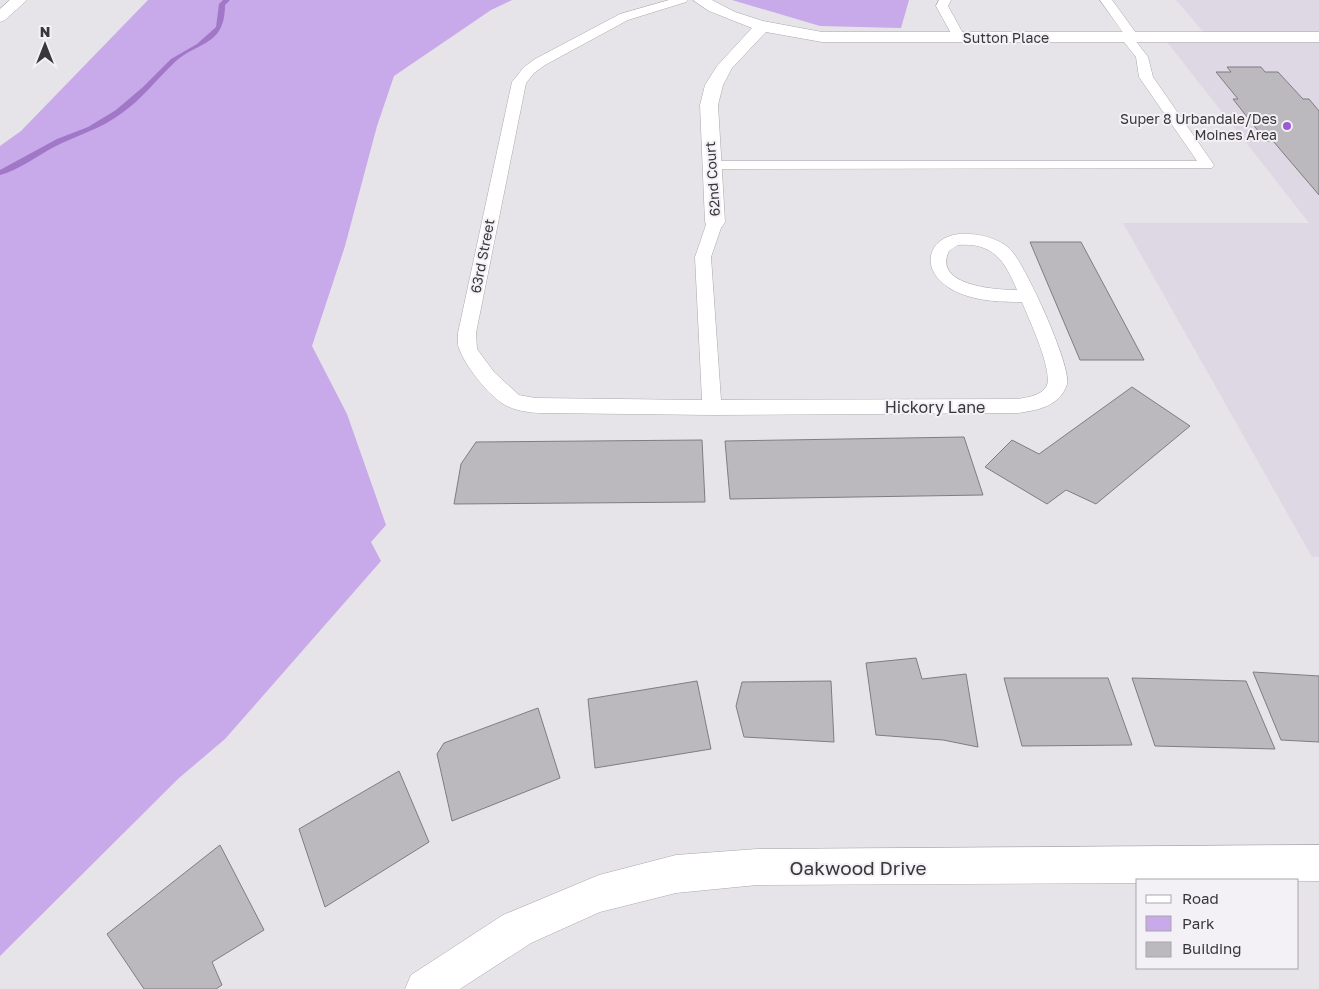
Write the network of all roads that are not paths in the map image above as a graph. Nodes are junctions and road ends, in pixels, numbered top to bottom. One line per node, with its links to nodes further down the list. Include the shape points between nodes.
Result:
1 (19, 0): 6 (street)
2 (682, 0): 14 (lane, 63rd Street, via 624,17 540,62 519,82 467,334 467,348 498,388 513,400 532,406)
3 (701, 0): 7 (street, Sutton Place, via 717,10)
4 (945, 0): 8 (lane, via 942,6)
5 (1106, 0): 9 (lane)
6 (0, 17)
7 (763, 26): 8 (street, Sutton Place, via 822,36); 11 (street, 62nd Court, via 725,66 714,85 709,105)
8 (959, 37): 9 (street, Sutton Place)
9 (1130, 37): 10 (street, Sutton Place); 11 (lane, via 1142,57 1146,77 1207,165)
10 (1319, 37)
11 (711, 165): 12 (street, 62nd Court)
12 (715, 222): 14 (lane, 62nd Court, via 703,257)
13 (1027, 296): 13 (lane, Hickory Lane, via 1013,262 998,247 980,240 964,239 948,242 940,250 938,262 942,273 954,283 996,296); 14 (lane, Hickory Lane, via 1056,366 1058,379 1053,392 1037,403 1018,406)
14 (712, 408)
15 (1319, 863): 16 (street, Oakwood Drive, via 757,867 676,874 599,894 517,929)
16 (425, 989)

